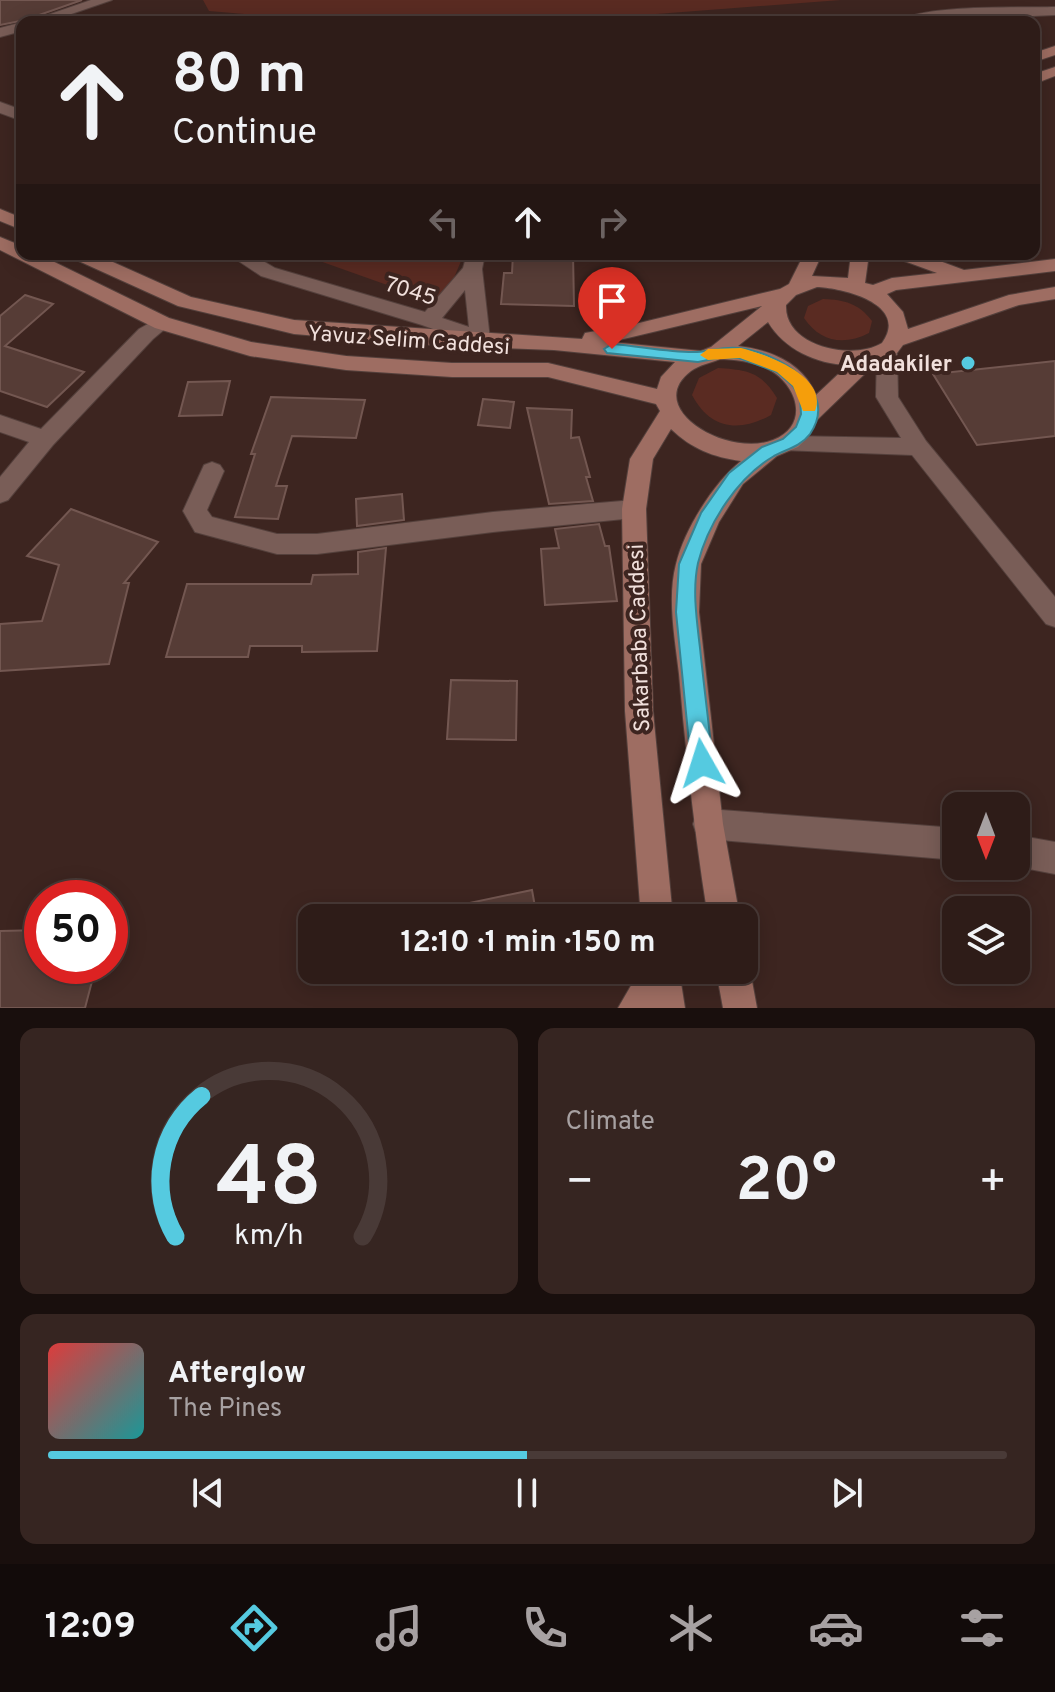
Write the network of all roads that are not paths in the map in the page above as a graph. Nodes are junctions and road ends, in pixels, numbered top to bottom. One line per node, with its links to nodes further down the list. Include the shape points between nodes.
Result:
1 (105, 0): 5 (street)
2 (935, 0): 4 (street)
3 (1055, 11): 4 (street)
4 (947, 14): 6 (street)
5 (53, 16)
6 (936, 16)
7 (35, 260): 20 (main road, Yavuz Selim Caddesi)
8 (92, 260): 21 (main road, Yavuz Selim Caddesi, via 185,302 244,317 294,327)
9 (247, 260): 19 (street, 7045, via 268,272)
10 (809, 260): 18 (main road)
11 (860, 260): 16 (main road)
12 (920, 260): 15 (main road)
13 (474, 262): 19 (street); 21 (street)
14 (1054, 265): 15 (main road)
15 (964, 276): 16 (main road)
16 (864, 289): 18 (main road, via 835,281); 23 (main road, via 896,315 900,328)
17 (1055, 293): 23 (main road, via 1016,299)
18 (786, 294): 22 (main road, via 635,331); 23 (main road, via 775,316 800,346 828,357); 24 (main road)
19 (429, 320): 21 (street, 7045)
20 (162, 323): 25 (main road, Yavuz Selim Caddesi, via 250,349 346,363 548,370); 28 (street)
21 (480, 339): 22 (main road, Yavuz Selim Caddesi)
22 (554, 343): 24 (main road, Yavuz Selim Caddesi)
23 (884, 349): 26 (main road); 29 (street, via 887,397)
24 (708, 355): 25 (main road, via 673,373 666,385); 26 (main road, via 741,353 783,368 808,398)
25 (667, 406): 30 (main road, via 681,430 710,446 745,454); 33 (main road, Sakarbaba Caddesi, via 642,459)
26 (810, 414): 30 (main road, via 803,430)
27 (0, 423): 28 (street)
28 (45, 439): 32 (street)
29 (918, 447): 30 (street); 34 (street)
30 (778, 448): 35 (main road, via 735,478 708,518 688,564 686,612)
31 (212, 471): 33 (street, via 195,511 204,525 277,544)
32 (0, 494)
33 (634, 509): 39 (main road, Sakarbaba Caddesi, via 639,711)
34 (1055, 616)
35 (708, 824): 36 (street); 40 (main road)
36 (942, 843)
37 (1030, 854): 38 (street)
38 (1055, 858)
39 (656, 904)
40 (722, 904)
41 (651, 984): 44 (main road)
42 (664, 984): 45 (main road)
43 (736, 984): 46 (main road)
44 (635, 1008)
45 (668, 1008)
46 (740, 1008)

